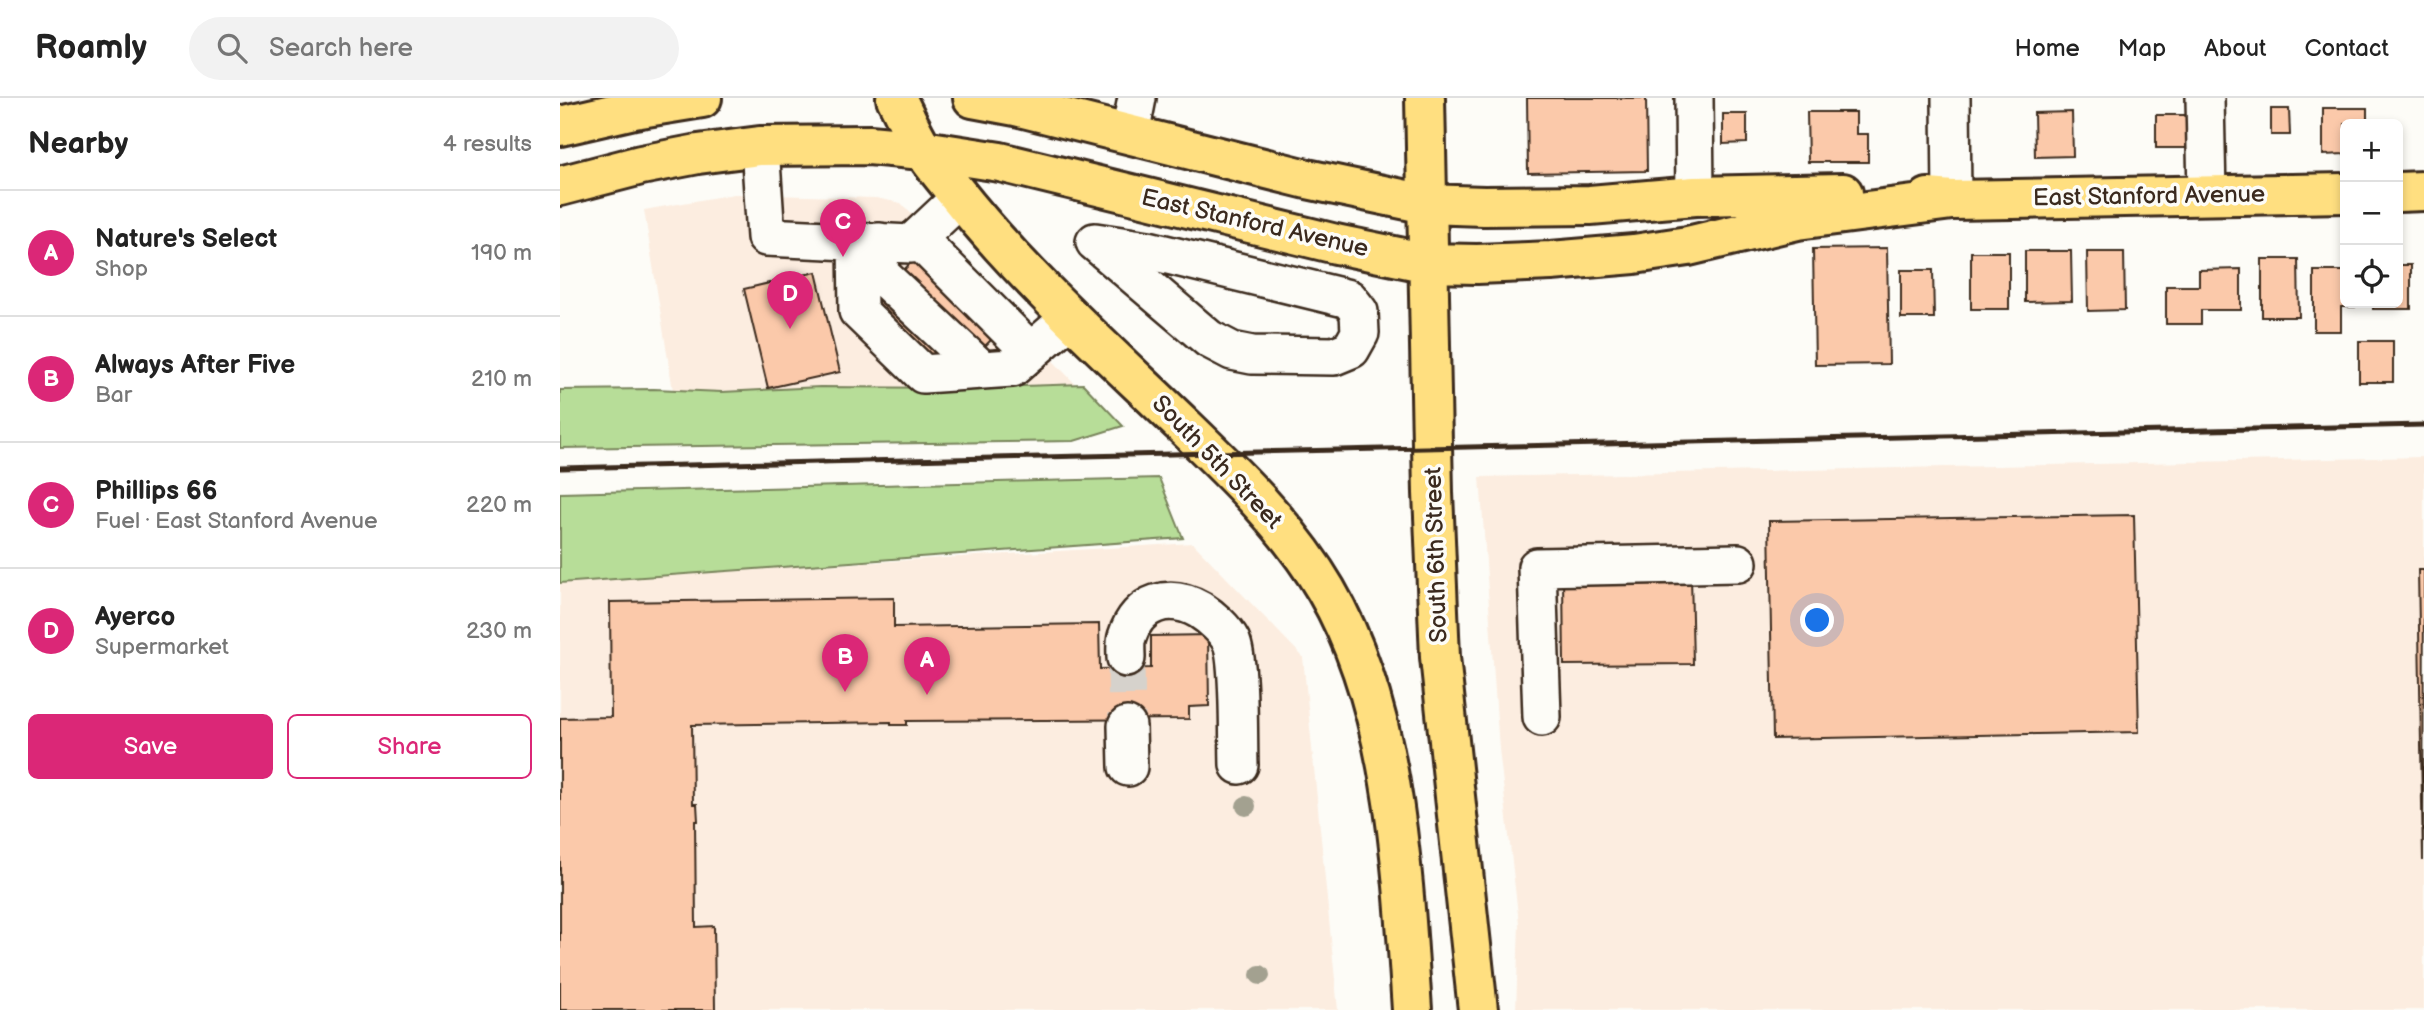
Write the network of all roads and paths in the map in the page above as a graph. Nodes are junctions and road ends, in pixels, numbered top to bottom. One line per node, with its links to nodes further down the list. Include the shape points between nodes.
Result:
1 (702, 98): 8 (main road)
2 (896, 98): 11 (main road, South 5th Street)
3 (972, 98): 9 (main road, East Stanford Avenue)
4 (1425, 98): 20 (main road, South 6th Street)
5 (1694, 98): 17 (street)
6 (1951, 98): 19 (street)
7 (2205, 98): 16 (street)
8 (562, 116)
9 (1134, 116): 20 (main road, East Stanford Avenue, via 1307,179)
10 (760, 146): 11 (main road, East Stanford Avenue, via 850,144); 12 (main road, East Stanford Avenue, via 653,162); 22 (street, via 766,237)
11 (923, 150): 18 (main road, South 5th Street); 24 (main road, East Stanford Avenue, via 1000,162)
12 (560, 186)
13 (2424, 191): 14 (main road)
14 (2403, 192)
15 (2340, 193): 16 (main road, East Stanford Avenue)
16 (2207, 195): 19 (main road, East Stanford Avenue)
17 (1695, 196): 19 (main road, East Stanford Avenue, via 1845,192); 20 (main road, East Stanford Avenue, via 1590,205)
18 (960, 198): 21 (street); 25 (main road, South 5th Street, via 1039,288)
19 (1952, 200): 24 (main road, East Stanford Avenue, via 1797,220 1634,254)
20 (1426, 204): 24 (main road, South 6th Street)
21 (917, 238): 22 (street, via 911,244); 26 (street)
22 (868, 242): 26 (street, via 858,312 923,374 1012,368)
23 (1095, 243): 23 (street, via 1148,250 1349,299 1359,312 1360,333 1351,349 1334,356 1231,351 1201,333)
24 (1428, 263): 34 (main road, South 6th Street, via 1440,657)
25 (1071, 317): 26 (street); 33 (main road, South 5th Street, via 1236,476 1326,590 1358,656 1378,721 1394,809)
26 (1031, 352)
27 (1738, 562): 29 (street, via 1536,567)
28 (1126, 658): 31 (street, via 1127,638 1137,617 1155,604 1169,600 1187,603 1212,617 1231,641)
29 (1542, 717)
30 (1127, 726): 32 (street)
31 (1239, 765)
32 (1128, 767)
33 (1412, 1010)
34 (1478, 1010)

